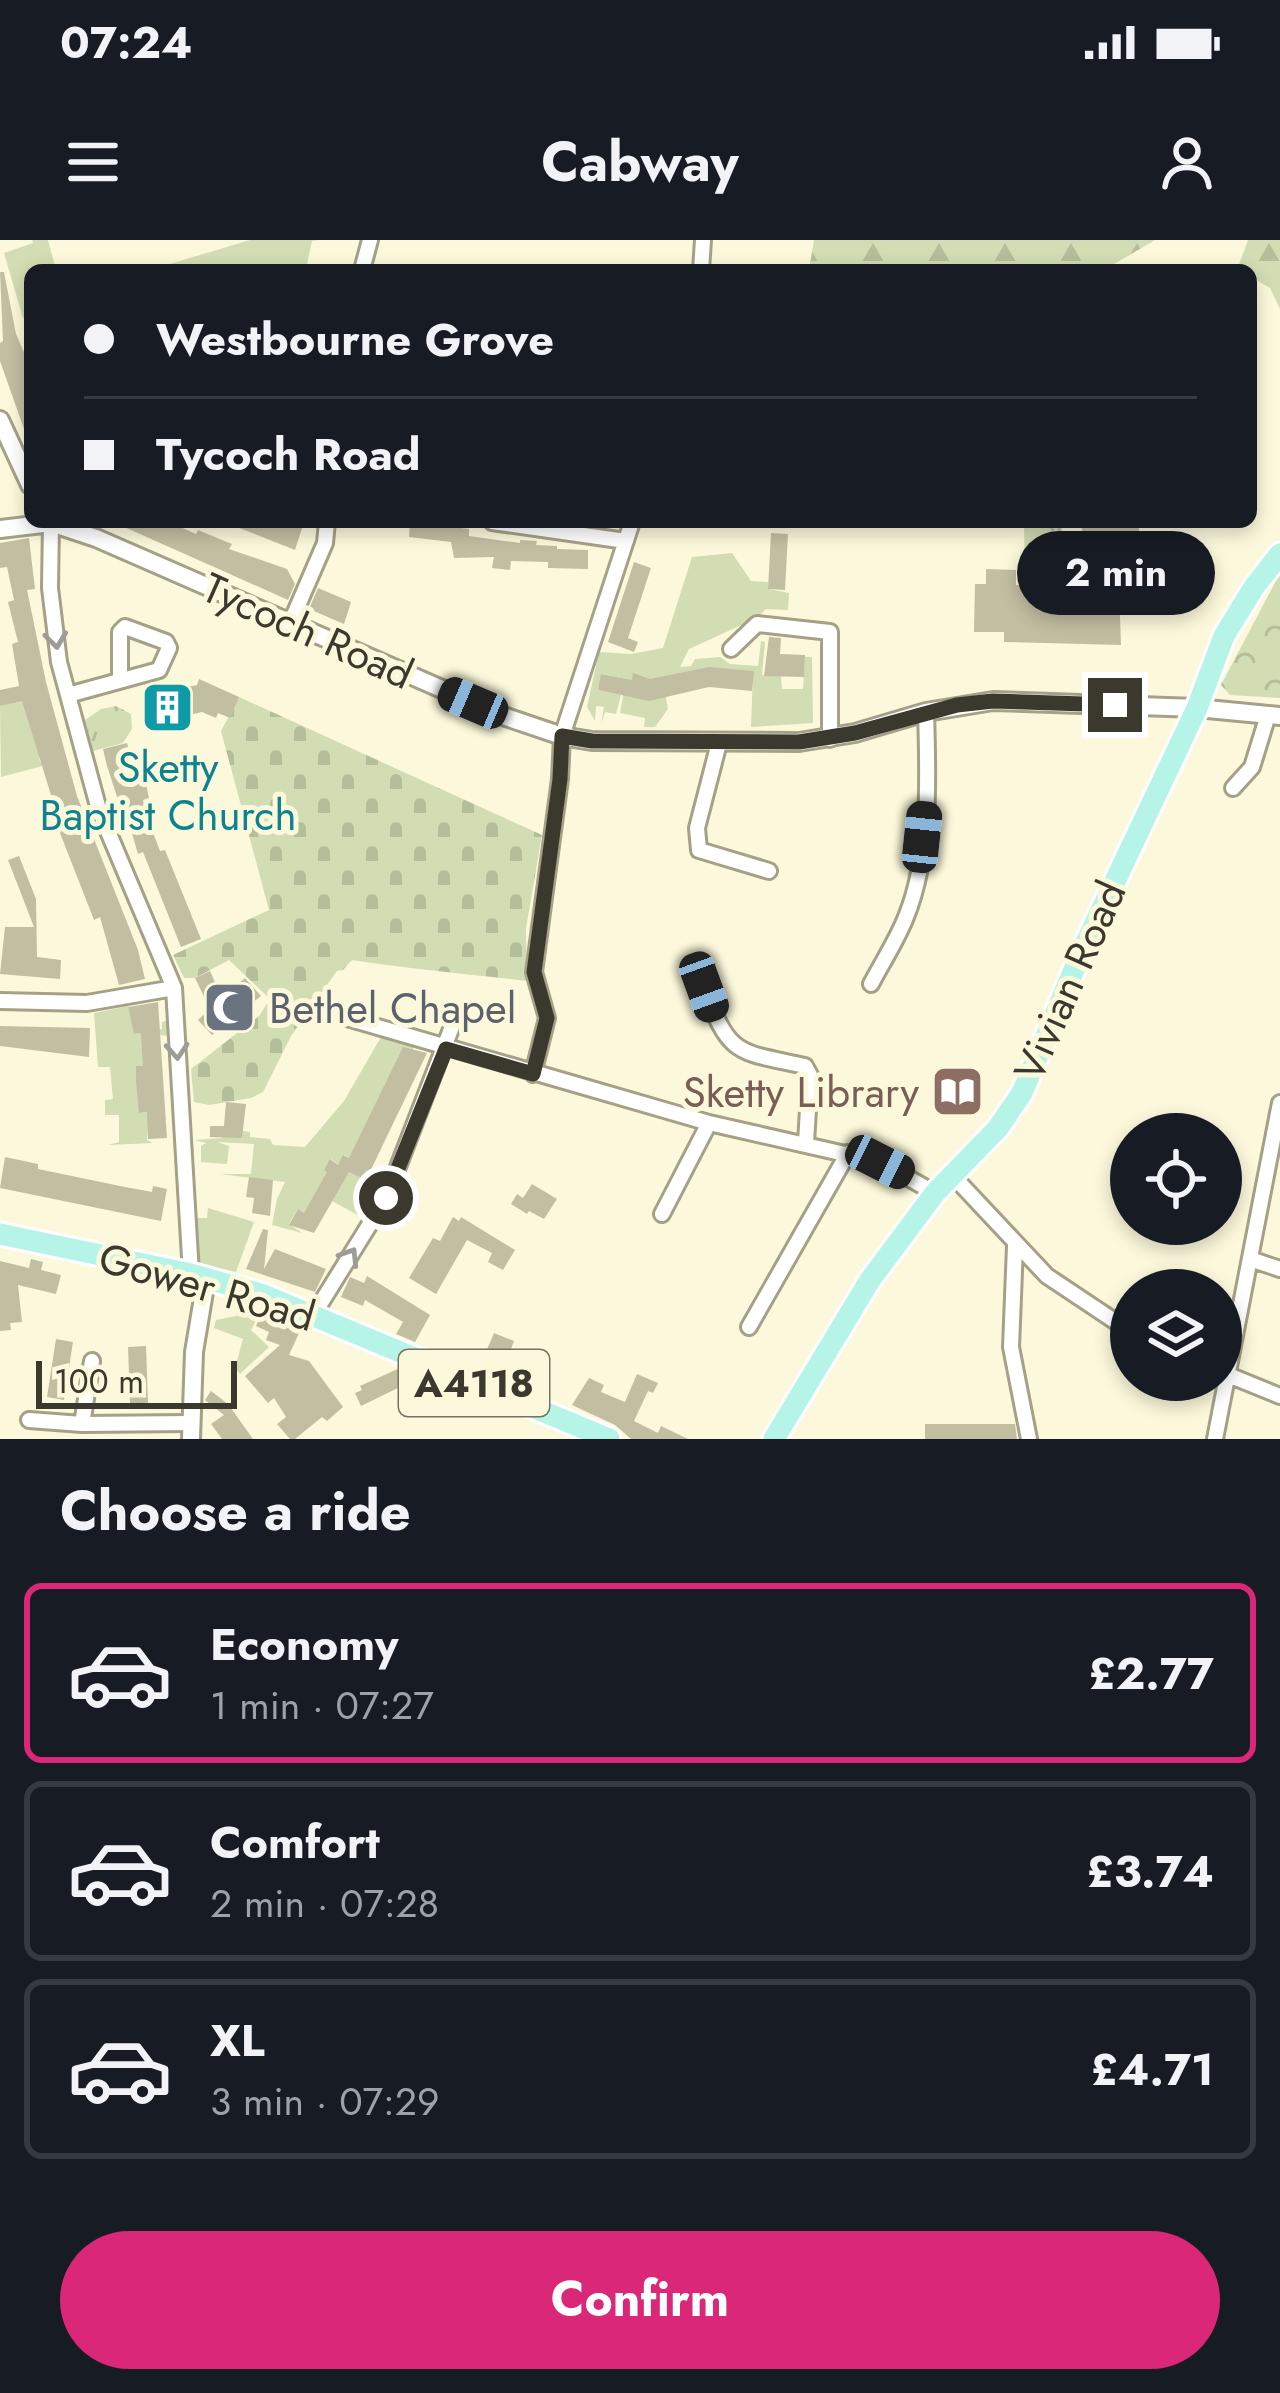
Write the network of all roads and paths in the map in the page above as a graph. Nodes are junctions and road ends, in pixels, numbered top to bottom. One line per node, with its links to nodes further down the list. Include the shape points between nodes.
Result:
1 (0, 420): 2 (street)
2 (24, 472)
3 (51, 528): 13 (street, one-way to 13, via 50,588)
4 (326, 528): 10 (street)
5 (535, 528): 8 (street)
6 (630, 528): 8 (street)
7 (99, 530): 10 (street, Tycoch Road)
8 (626, 541): 17 (street)
9 (1280, 554): 14 (main road, Vivian Road, via 1224,636)
10 (290, 623): 17 (street, Tycoch Road)
11 (731, 649): 18 (street, via 757,624 830,632)
12 (120, 679): 13 (street)
13 (68, 695): 24 (street, via 99,810)
14 (1197, 707): 15 (street, Tycoch Road, via 993,701); 16 (street, Tycoch Road); 35 (main road, Vivian Road, via 1022,1093)
15 (926, 712): 18 (street, Tycoch Road); 22 (street, via 928,778 915,881)
16 (1274, 716): 20 (street, via 1252,767)
17 (562, 736): 19 (street, Tycoch Road); 29 (street, via 534,972 547,1018)
18 (830, 739): 19 (street, Tycoch Road)
19 (719, 743): 21 (street, via 697,828 699,850)
20 (1233, 788)
21 (769, 871)
22 (871, 984)
23 (704, 987): 32 (street, via 728,1042 747,1055 805,1066)
24 (174, 988): 25 (street, via 87,1003); 42 (street, one-way to 42)
25 (0, 1001)
26 (326, 1012): 28 (street)
27 (453, 1024): 28 (street)
28 (446, 1049): 29 (street); 44 (street, one-way to 28, via 386,1198)
29 (533, 1074): 31 (street)
30 (1280, 1103): 33 (street)
31 (709, 1123): 32 (street); 37 (street)
32 (806, 1143): 34 (street)
33 (1276, 1144): 40 (street)
34 (848, 1153): 36 (street); 46 (street)
35 (954, 1177): 36 (main road, Vivian Road); 39 (street)
36 (935, 1193): 56 (main road, Vivian Road, via 870,1280)
37 (662, 1214)
38 (0, 1234): 42 (main road, Gower Road / A4118)
39 (1015, 1246): 45 (street); 57 (street, via 1010,1347)
40 (1250, 1259): 41 (street); 43 (street)
41 (1280, 1269)
42 (199, 1277): 44 (main road, Gower Road / A4118); 54 (street)
43 (1242, 1294)
44 (314, 1313): 55 (main road, Gower Road / A4118)
45 (1110, 1319)
46 (749, 1327)
47 (96, 1372): 52 (street)
48 (1242, 1381): 49 (street)
49 (1280, 1396)
50 (1220, 1401): 58 (street)
51 (29, 1420): 53 (street)
52 (82, 1424): 53 (street); 54 (street)
53 (56, 1431)
54 (190, 1431)
55 (609, 1439)
56 (774, 1439)
57 (1029, 1439)
58 (1215, 1439)

